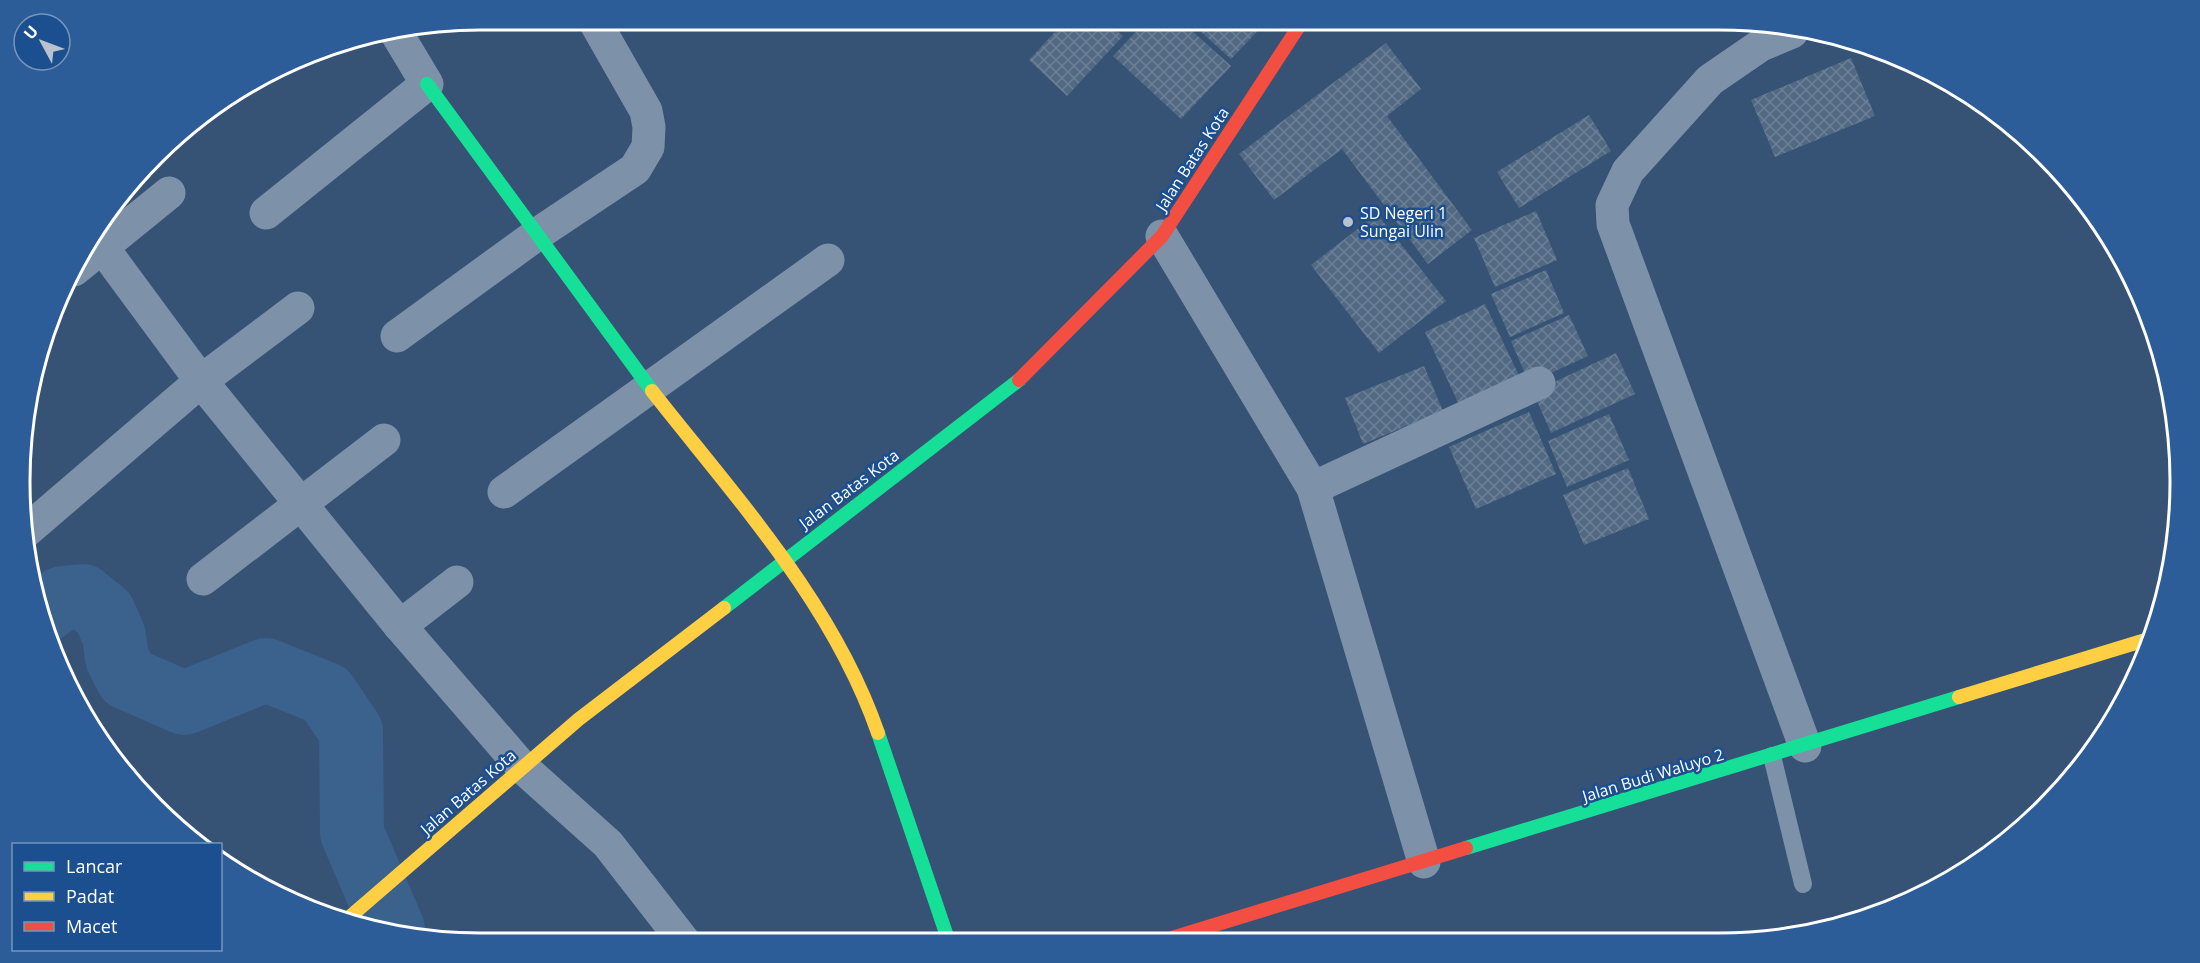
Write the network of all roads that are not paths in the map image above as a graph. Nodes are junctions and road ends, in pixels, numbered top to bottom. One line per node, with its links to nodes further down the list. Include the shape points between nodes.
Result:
1 (600, 30): 8 (street, via 646,111 648,147 635,169)
2 (1296, 30): 9 (street, Jalan Batas Kota)
3 (1784, 35): 28 (street, via 1761,45 1710,80 1628,171 1612,206 1613,224)
4 (399, 38): 5 (street)
5 (427, 84): 7 (street); 8 (street)
6 (169, 193): 10 (street)
7 (266, 213)
8 (536, 235): 14 (street); 17 (street)
9 (1162, 236): 19 (street); 23 (street, Jalan Batas Kota, via 1015,384)
10 (100, 241)
11 (98, 242): 15 (street)
12 (828, 260): 17 (street)
13 (298, 308): 15 (street)
14 (397, 336)
15 (201, 381): 21 (street); 22 (street)
16 (1539, 383): 19 (street)
17 (649, 388): 20 (street); 23 (street)
18 (384, 440): 21 (street)
19 (1312, 488): 31 (street)
20 (504, 492)
21 (301, 504): 24 (street); 26 (street)
22 (33, 526)
23 (784, 558): 30 (street, Jalan Batas Kota); 35 (street, via 863,690)
24 (203, 579)
25 (458, 582): 26 (street)
26 (400, 626): 30 (street)
27 (2141, 642): 28 (street, Jalan Budi Waluyo 2)
28 (1805, 746): 29 (street, Jalan Budi Waluyo 2)
29 (1772, 756): 31 (street, Jalan Budi Waluyo 2); 32 (lane)
30 (522, 767): 33 (street, Jalan Batas Kota); 34 (street, via 608,844)
31 (1425, 862): 36 (street, Jalan Budi Waluyo 2)
32 (1803, 884)
33 (353, 914)
34 (677, 933)
35 (946, 933)
36 (1189, 933)

